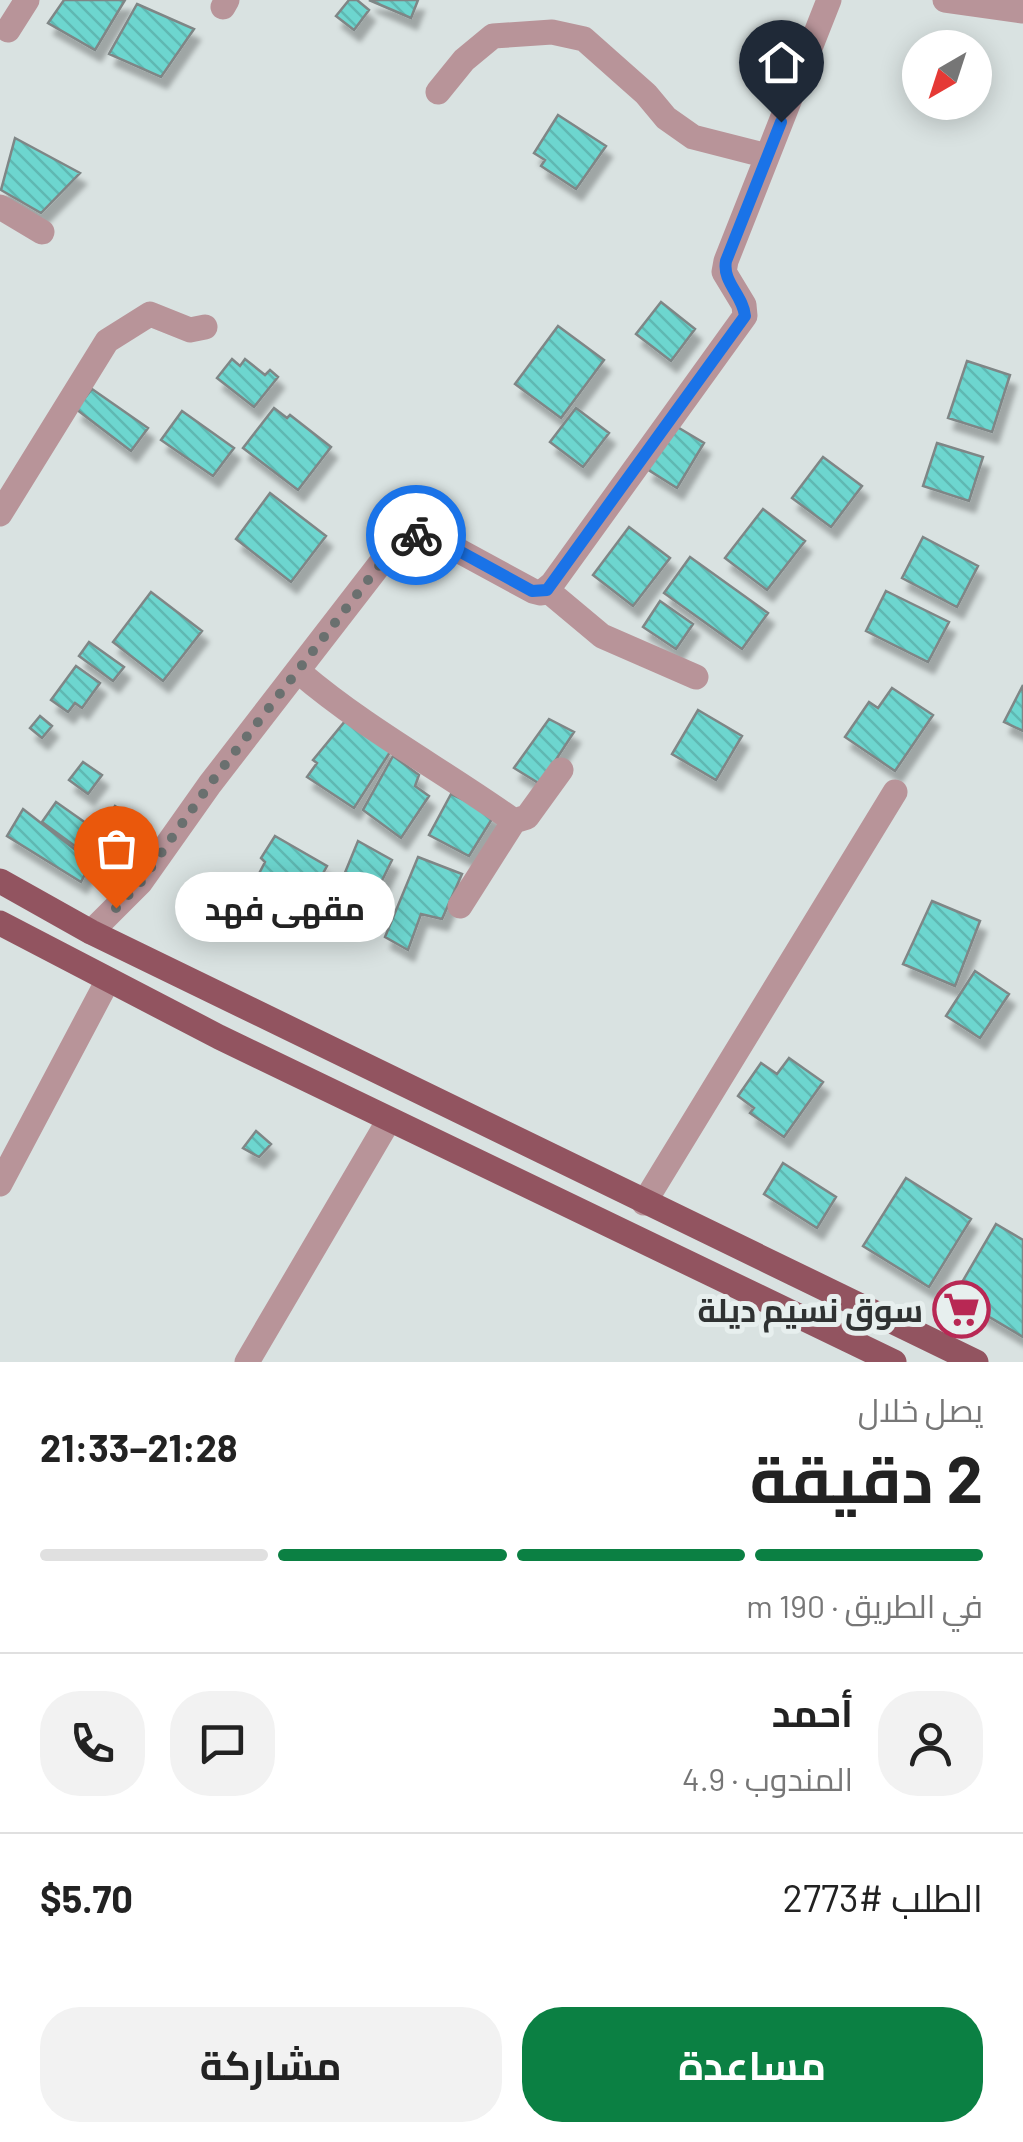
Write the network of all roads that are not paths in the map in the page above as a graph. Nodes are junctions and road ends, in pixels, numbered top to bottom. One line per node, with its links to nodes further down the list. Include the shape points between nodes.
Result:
1 (28, 0): 5 (street)
2 (829, 0): 7 (street)
3 (945, 0): 4 (street)
4 (1023, 10)
5 (8, 30)
6 (438, 92): 7 (street, via 493,36 552,32 584,39 693,137)
7 (767, 156): 12 (street, via 724,272 745,316)
8 (0, 206): 9 (street)
9 (42, 232)
10 (206, 327): 11 (street, via 190,330 150,314 107,341)
11 (0, 514)
12 (547, 590): 13 (street, via 532,591 428,534 410,536 390,552); 14 (street, via 602,636)
13 (299, 672): 17 (street, via 369,728); 21 (street, via 140,883)
14 (696, 677)
15 (561, 770): 17 (street, via 526,816)
16 (896, 792): 27 (street)
17 (514, 821): 19 (street)
18 (0, 881): 21 (main road)
19 (460, 906)
20 (0, 923): 22 (main road)
21 (91, 932): 24 (main road)
22 (108, 980): 23 (main road); 26 (street)
23 (389, 1120): 25 (main road); 29 (street)
24 (522, 1144): 25 (main road); 27 (main road)
25 (503, 1173): 30 (main road)
26 (0, 1184)
27 (644, 1202): 28 (main road)
28 (961, 1359)
29 (247, 1362)
30 (894, 1362)

